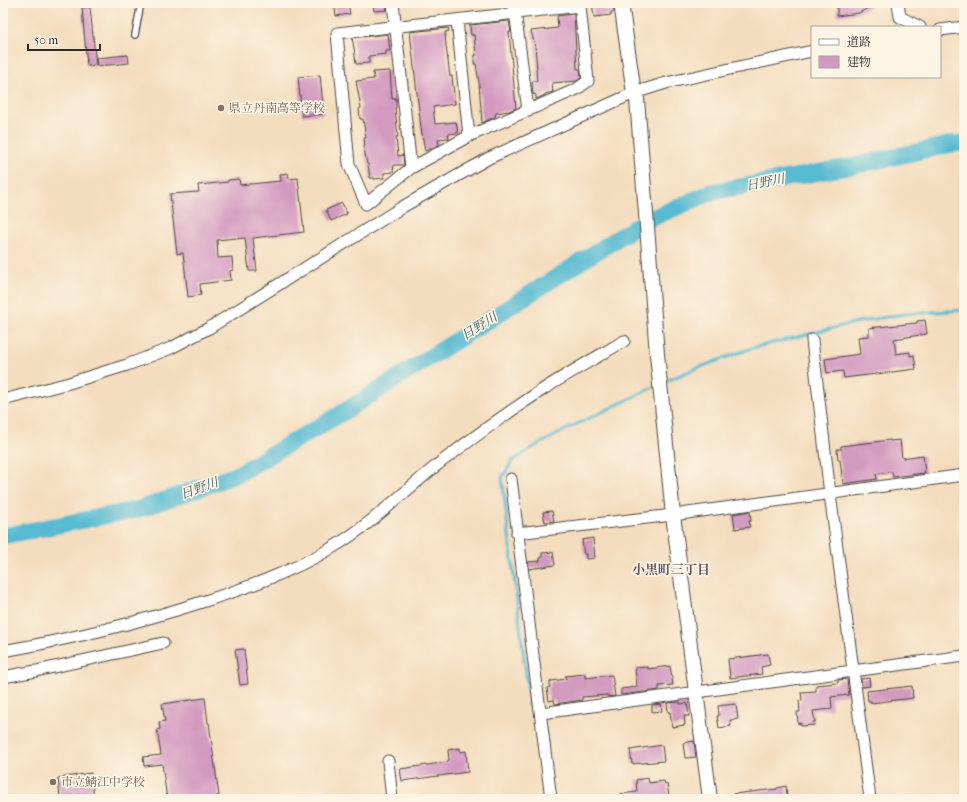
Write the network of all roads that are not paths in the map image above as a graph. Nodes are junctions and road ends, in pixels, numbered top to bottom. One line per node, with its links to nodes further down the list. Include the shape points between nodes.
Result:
1 (141, 3): 11 (lane)
2 (394, 3): 8 (street)
3 (621, 3): 13 (street)
4 (898, 3): 7 (street, via 900,17)
5 (515, 8): 6 (street); 14 (street); 14 (street, via 580,6 588,81 577,89)
6 (457, 20): 8 (street); 15 (street)
7 (918, 26)
8 (396, 27): 16 (street); 16 (street, via 337,33 350,164 366,204)
9 (964, 27): 10 (street)
10 (941, 30)
11 (135, 35)
12 (811, 51): 13 (street, via 680,80)
13 (636, 96): 19 (street, via 489,158 404,206 209,328 171,348 69,383); 23 (street)
14 (528, 111): 15 (street)
15 (469, 136): 16 (street)
16 (411, 168)
17 (812, 340): 22 (street)
18 (624, 341): 26 (street, via 542,390 436,466 360,529 305,563 245,588 163,614 98,632)
19 (3, 400)
20 (964, 475): 22 (street)
21 (511, 479): 24 (street)
22 (830, 494): 23 (street); 28 (street)
23 (673, 515): 24 (street); 30 (street)
24 (517, 533): 31 (street)
25 (163, 643): 29 (street)
26 (3, 651)
27 (964, 656): 28 (street)
28 (854, 671): 30 (street); 36 (street)
29 (3, 677)
30 (696, 693): 31 (street); 35 (street)
31 (541, 713): 34 (street)
32 (388, 761): 33 (street)
33 (392, 799)
34 (551, 799)
35 (710, 799)
36 (870, 799)

